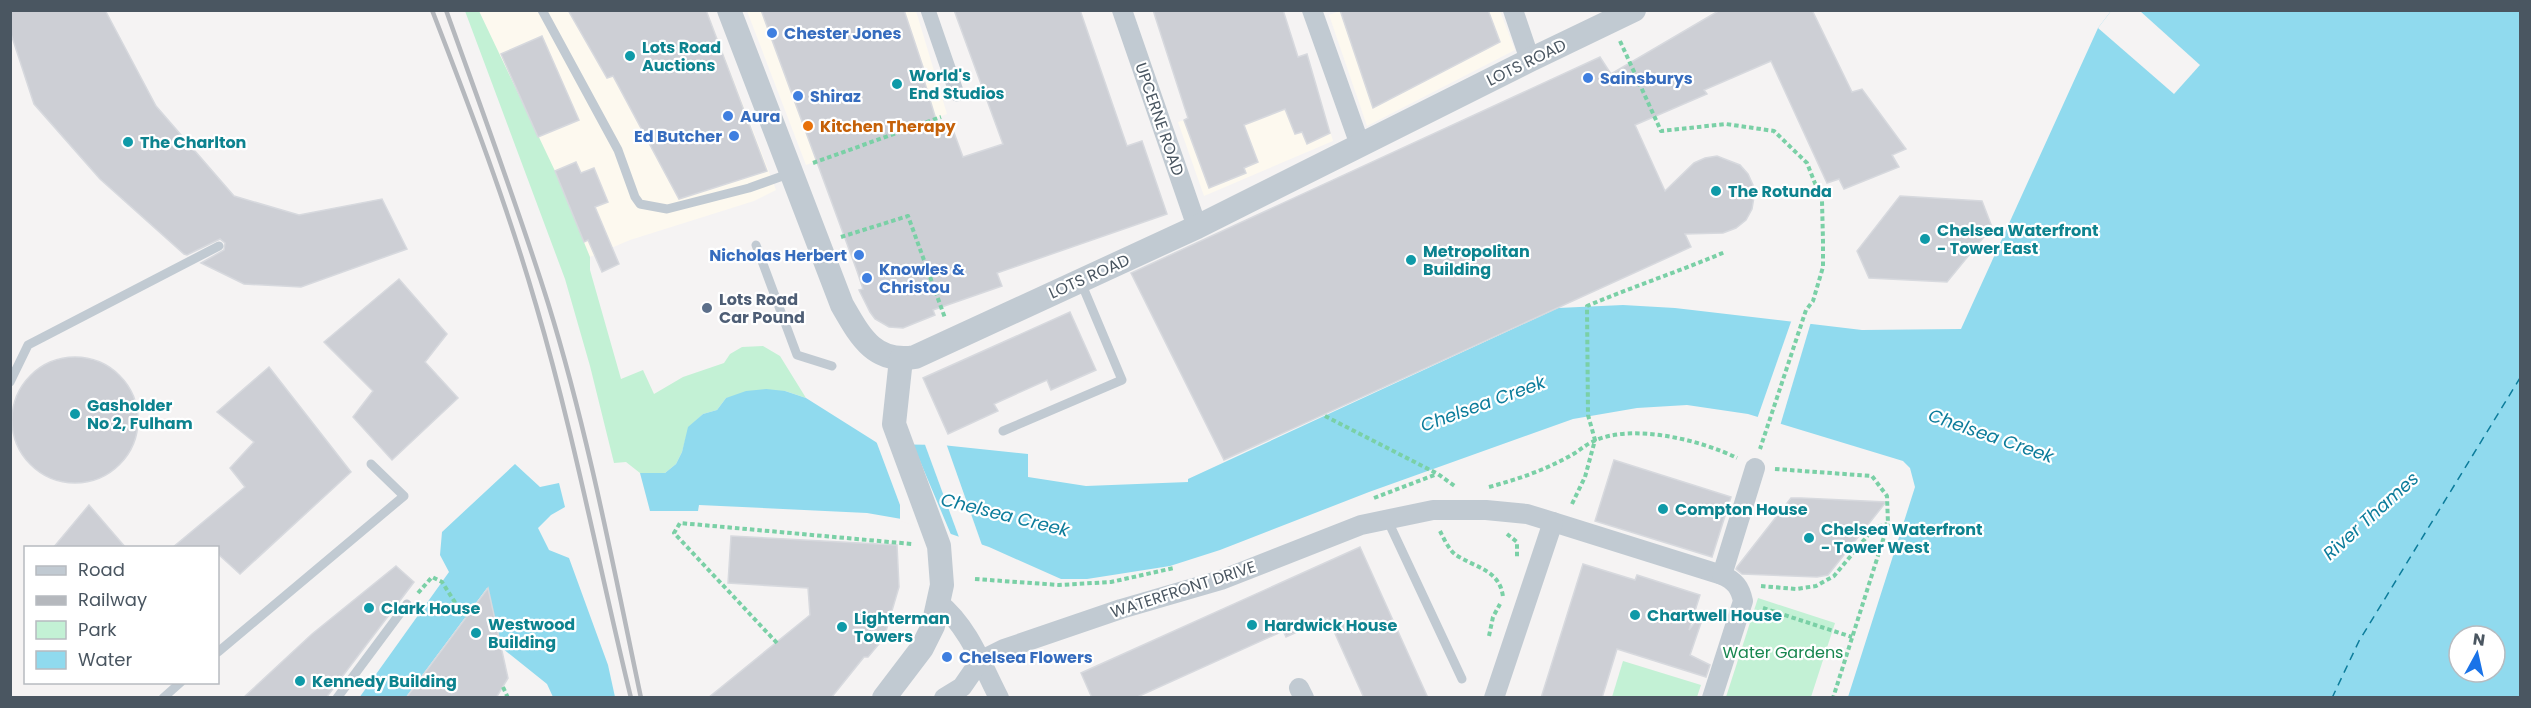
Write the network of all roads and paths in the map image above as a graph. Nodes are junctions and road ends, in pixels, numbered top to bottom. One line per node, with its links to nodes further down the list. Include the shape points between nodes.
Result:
1 (543, 10): 13 (lane, via 618,150 640,204 667,209)
2 (729, 10): 13 (street)
3 (928, 10): 10 (street)
4 (1122, 10): 14 (street, UPCERNE ROAD)
5 (1311, 10): 12 (street)
6 (1513, 10): 9 (street)
7 (1634, 10): 9 (street, LOTS ROAD)
8 (1619, 38): 26 (path, via 1661,131 1726,124 1774,131 1808,163 1822,201 1823,267)
9 (1530, 60): 12 (street, LOTS ROAD)
10 (957, 94)
11 (941, 117): 13 (path)
12 (1360, 145): 14 (street, LOTS ROAD)
13 (791, 173): 15 (street)
14 (1197, 227): 19 (street, LOTS ROAD)
15 (817, 242): 20 (path, via 908,216); 21 (street, via 858,334 871,348)
16 (756, 245): 22 (lane, via 797,355)
17 (219, 246): 23 (lane, via 28,345)
18 (1725, 252): 27 (path, via 1587,306 1588,415)
19 (1079, 280): 20 (street, LOTS ROAD); 25 (lane, via 1122,380)
20 (954, 339): 21 (street, LOTS ROAD, via 915,357)
21 (901, 359): 37 (street, via 894,424)
22 (832, 366)
23 (10, 382)
24 (1325, 416): 31 (path, via 1438,474)
25 (1003, 431)
26 (1766, 432)
27 (1595, 440): 29 (path, via 1624,433 1657,435 1695,442); 30 (path, via 1546,468); 35 (path, via 1585,477)
28 (371, 465): 50 (lane, via 404,496)
29 (1755, 468): 36 (path, via 1872,476 1887,496); 39 (street)
30 (1479, 488)
31 (1459, 489)
32 (1434, 510): 33 (street, WATERFRONT DRIVE); 34 (street, WATERFRONT DRIVE); 44 (path, via 1438,528 1449,547 1497,577)
33 (1506, 512): 35 (street, WATERFRONT DRIVE); 38 (path, via 1507,535 1517,542)
34 (1387, 519): 51 (street, WATERFRONT DRIVE, via 1361,525 1221,580 1044,634); 53 (lane)
35 (1558, 523): 39 (street, WATERFRONT DRIVE); 52 (street)
36 (1888, 524): 43 (path, via 1874,528 1834,576 1816,586 1796,589 1751,585); 48 (path)
37 (938, 543): 45 (street, via 942,574); 49 (path, via 680,523 674,533)
38 (1516, 564)
39 (1722, 575): 43 (street, WATERFRONT DRIVE, via 1733,580)
40 (975, 579): 41 (path, via 1059,585)
41 (1111, 582)
42 (1509, 589): 44 (path)
43 (1742, 595): 48 (path); 63 (street)
44 (1504, 596): 52 (path, via 1489,636 1492,663)
45 (939, 603): 51 (street, via 954,614); 59 (street, via 922,648)
46 (407, 604): 47 (path, via 432,577 442,582); 57 (lane)
47 (465, 618)
48 (1852, 637): 64 (path)
49 (777, 643)
50 (219, 651)
51 (980, 661): 60 (street, via 962,687); 61 (street)
52 (1503, 672): 62 (street)
53 (1462, 679)
54 (179, 684): 56 (lane)
55 (502, 687): 58 (path)
56 (163, 698)
57 (337, 698)
58 (508, 698)
59 (884, 698)
60 (944, 698)
61 (999, 698)
62 (1494, 698)
63 (1712, 698)
64 (1833, 698)

